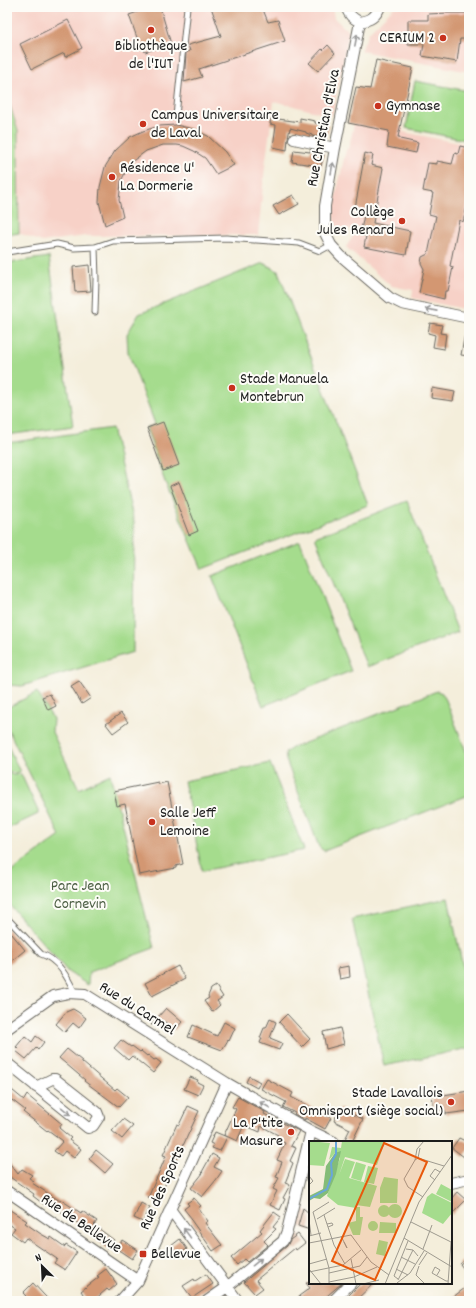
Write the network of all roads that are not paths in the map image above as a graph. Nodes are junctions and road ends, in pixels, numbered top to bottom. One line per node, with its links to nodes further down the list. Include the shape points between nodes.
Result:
1 (187, 7): 5 (lane)
2 (346, 7): 4 (street, via 352,19)
3 (380, 7): 4 (street, via 372,19)
4 (360, 22): 7 (street, Rue Christian d'Elva, one-way to 4)
5 (176, 116)
6 (294, 140): 7 (street)
7 (335, 148): 8 (street, Rue Christian d'Elva, one-way to 7, via 325,233 325,206)
8 (331, 245): 9 (lane, via 320,251 299,243 226,238 113,241); 12 (street, Rue Christian d'Elva, one-way to 8, via 402,304 390,298)
9 (95, 247): 10 (lane, via 74,248 57,244); 11 (lane)
10 (7, 252)
11 (95, 312)
12 (469, 318)
13 (7, 918): 14 (lane, via 41,954 48,956 61,969)
14 (75, 993): 15 (street, Rue du Carmel, via 53,996); 17 (street, Rue du Carmel, via 84,994)
15 (7, 1029)
16 (7, 1063): 18 (street)
17 (227, 1083): 19 (street, Rue du Carmel, one-way to 17); 24 (street, Rue des Sports)
18 (36, 1086): 18 (street, one-way to 18, via 88,1128 94,1126 98,1117 97,1112 55,1079)
19 (311, 1132): 20 (street, Rue du Carmel); 27 (street, one-way to 19, via 282,1241 287,1231)
20 (332, 1141)
21 (469, 1178): 22 (street)
22 (452, 1183)
23 (7, 1191): 25 (street, Rue de Bellevue)
24 (170, 1210): 25 (street, Rue des Sports); 27 (street, one-way to 24)
25 (138, 1281): 28 (street, Rue des Sports)
26 (350, 1284): 31 (street)
27 (227, 1286): 29 (street); 30 (street)
28 (120, 1301)
29 (207, 1301)
30 (238, 1301)
31 (333, 1301)

